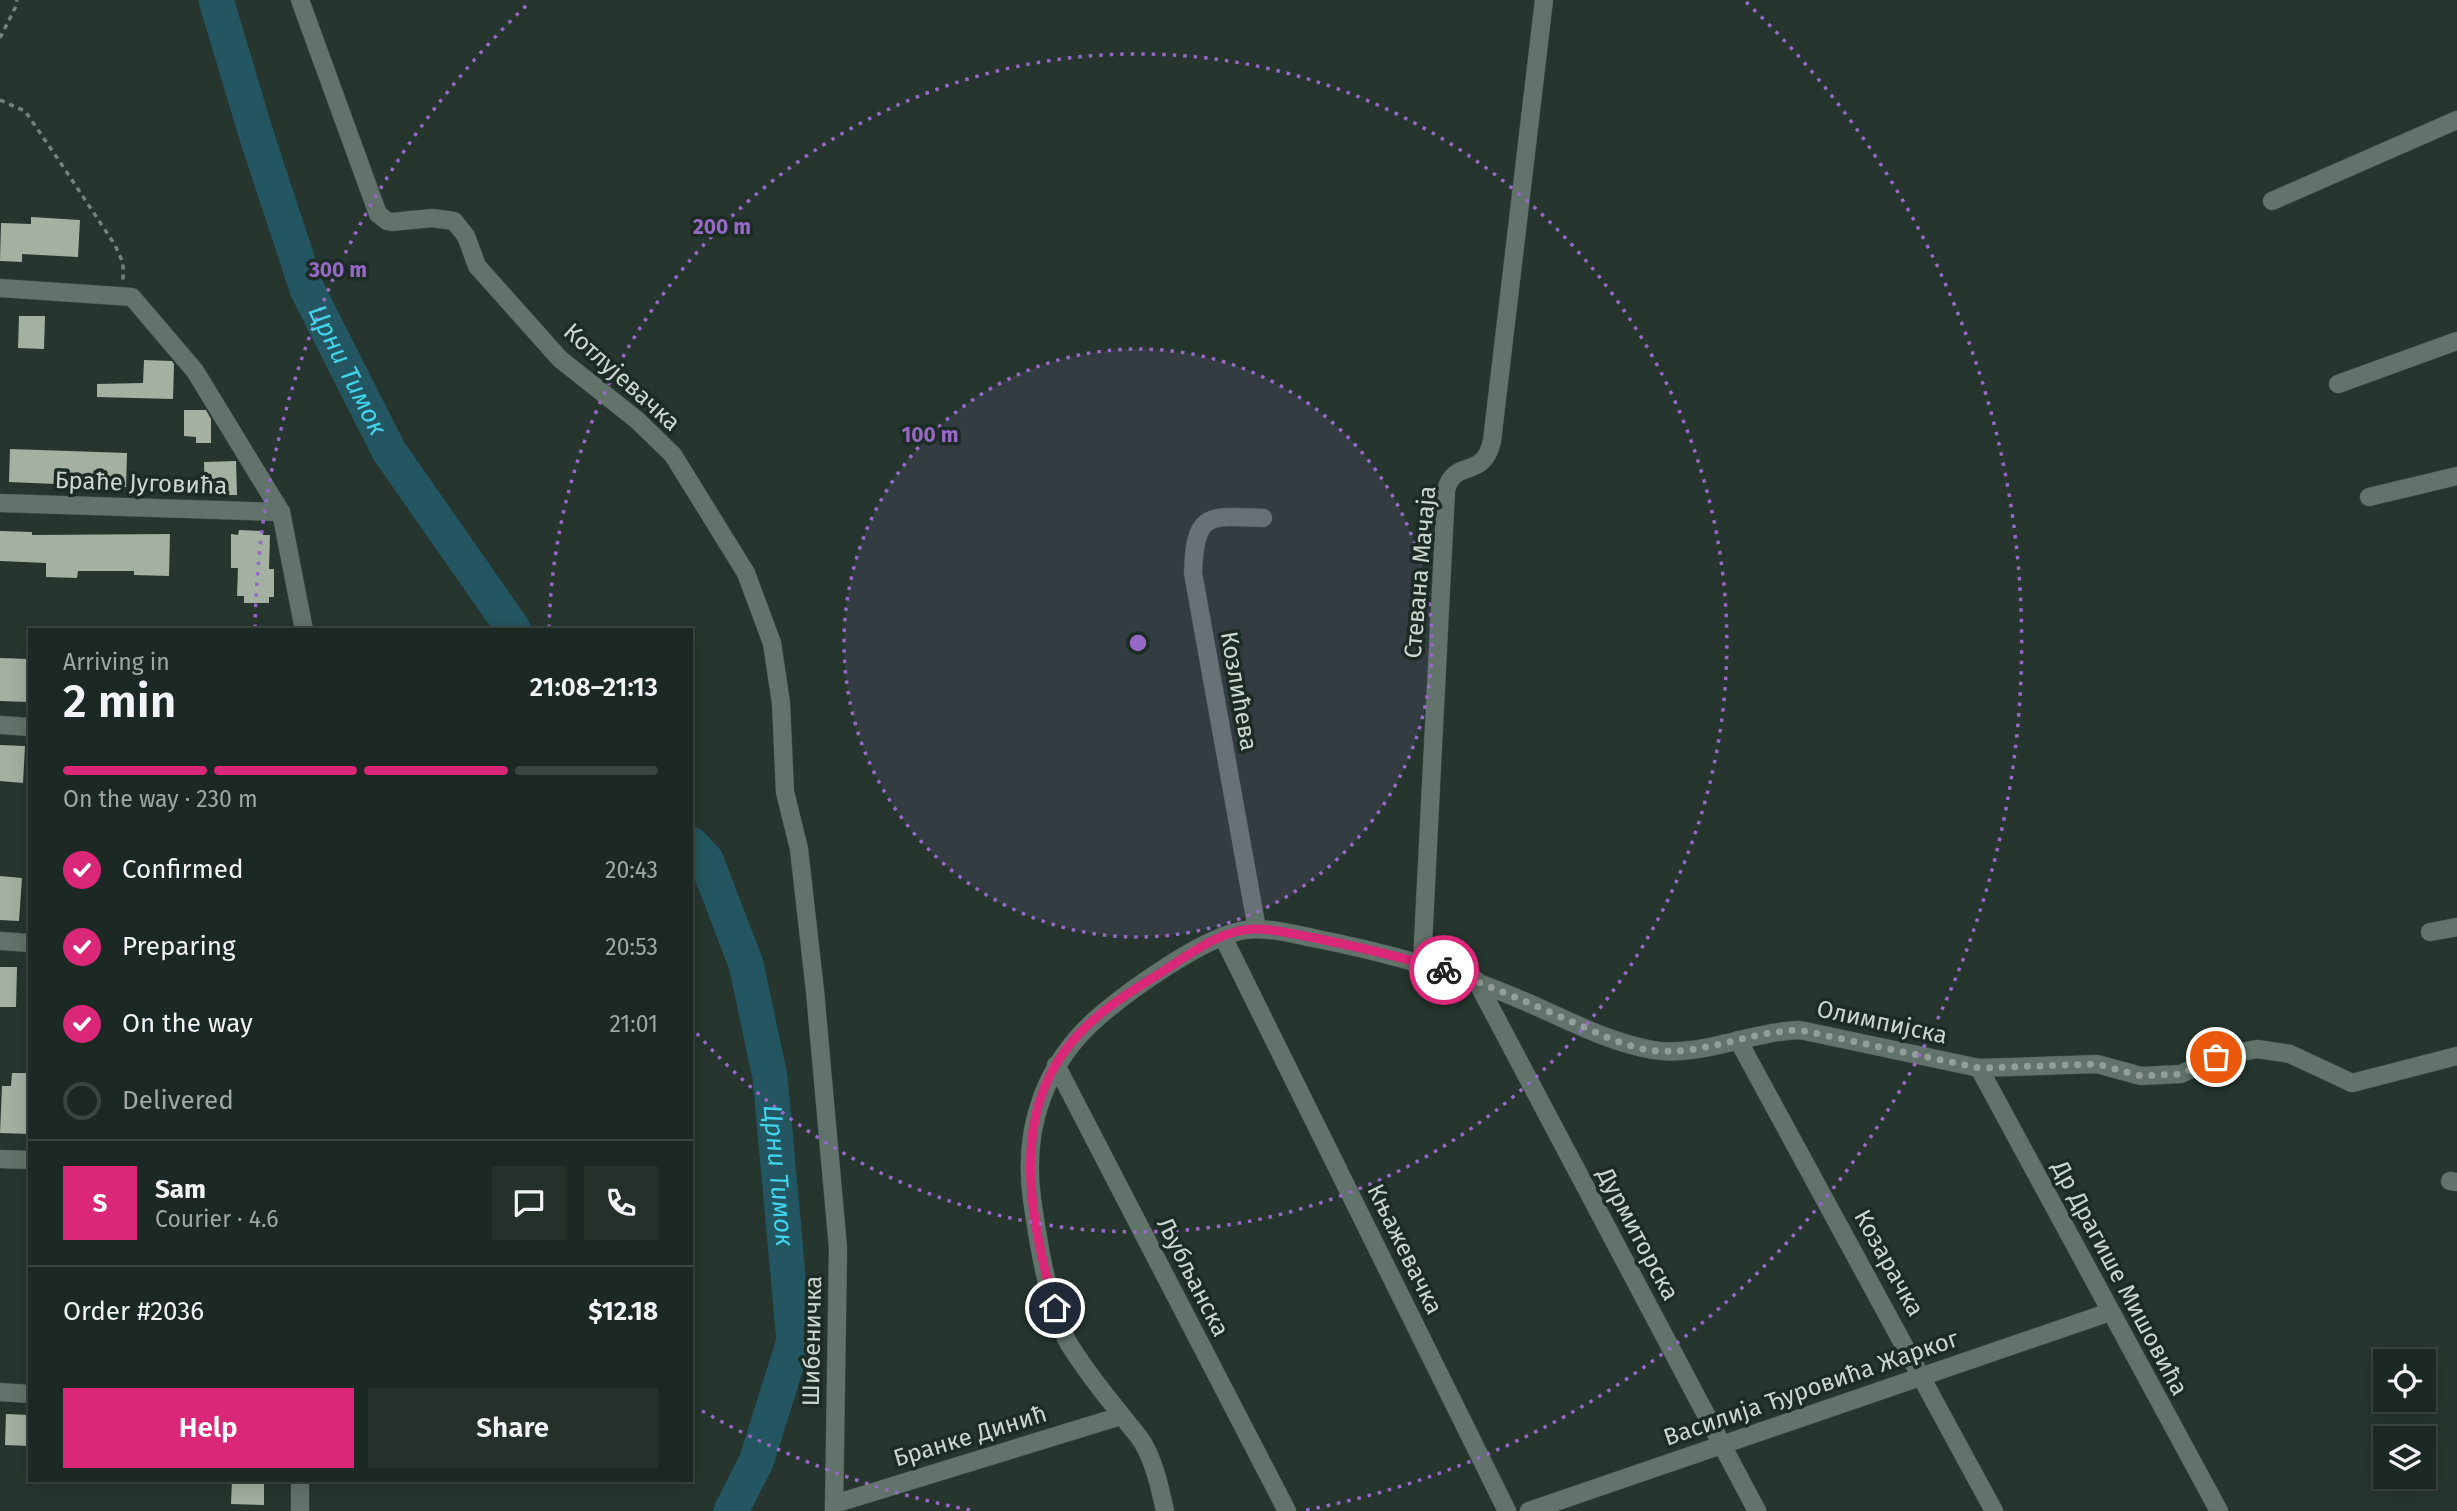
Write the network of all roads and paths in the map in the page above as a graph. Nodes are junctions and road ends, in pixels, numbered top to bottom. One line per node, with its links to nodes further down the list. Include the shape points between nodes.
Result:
1 (17, 0): 4 (path)
2 (300, 0): 20 (street, Котлујевачка, via 378,214 392,222 447,218 462,228 477,266 560,359 673,455 746,573 772,643 781,703 785,792)
3 (1544, 0): 27 (street, Стевана Мачаја, via 1493,441 1482,463 1451,478 1445,496)
4 (0, 38)
5 (0, 100): 9 (path, via 25,111 115,245 124,263)
6 (2457, 120): 7 (street)
7 (2272, 201)
8 (0, 288): 9 (street)
9 (127, 296): 15 (street, via 195,371)
10 (2457, 341): 11 (street)
11 (2338, 384)
12 (2457, 476): 13 (street)
13 (2369, 497)
14 (0, 503): 15 (street, Браће Југовића)
15 (281, 512): 17 (street)
16 (1263, 518): 22 (street, Козлићева, via 1221,516 1202,525 1195,540 1193,573)
17 (304, 628)
18 (0, 725): 19 (street)
19 (28, 727)
20 (803, 880): 42 (street, Шибеничка, via 838,1248)
21 (2457, 927): 23 (street)
22 (1257, 929): 24 (street, Олимпијска); 27 (street, Олимпијска)
23 (2430, 932)
24 (1223, 937): 31 (street, Олимпијска, via 1126,994 1088,1025); 46 (street, Књажевачка)
25 (0, 942): 26 (street)
26 (28, 943)
27 (1422, 963): 28 (street, Олимпијска)
28 (1476, 980): 29 (street, Олимпијска, via 1639,1047 1685,1050); 40 (street, Дурмиторска)
29 (1738, 1040): 32 (street, Олимпијска, via 1800,1030); 36 (street, Козарачка)
30 (2457, 1056): 32 (street, Олимпијска, via 2352,1083 2290,1054 2257,1049 2216,1057 2181,1074 2141,1076 2097,1064)
31 (1056, 1065): 39 (street, Олимпијска, via 1039,1107 1031,1149 1031,1195 1044,1268 1067,1340); 45 (street, Љубљанска)
32 (1979, 1068): 35 (street, Др Драгише Мишовића)
33 (0, 1159): 34 (street)
34 (28, 1160)
35 (2110, 1312): 36 (street, Василија Ђуровића Жарког); 50 (street, Др Драгише Мишовића)
36 (1922, 1375): 40 (street, Василија Ђуровића Жарког); 49 (street, Козарачка)
37 (0, 1392): 38 (street)
38 (28, 1394)
39 (1121, 1416): 42 (street, Бранке Динић); 44 (street, Олимпијска, via 1151,1460)
40 (1721, 1444): 47 (street, Василија Ђуровића Жарког); 48 (street, Дурмиторска)
41 (300, 1482): 43 (street)
42 (834, 1507)
43 (300, 1511)
44 (1165, 1511)
45 (1287, 1511)
46 (1507, 1511)
47 (1529, 1511)
48 (1757, 1511)
49 (1994, 1511)
50 (2219, 1511)

